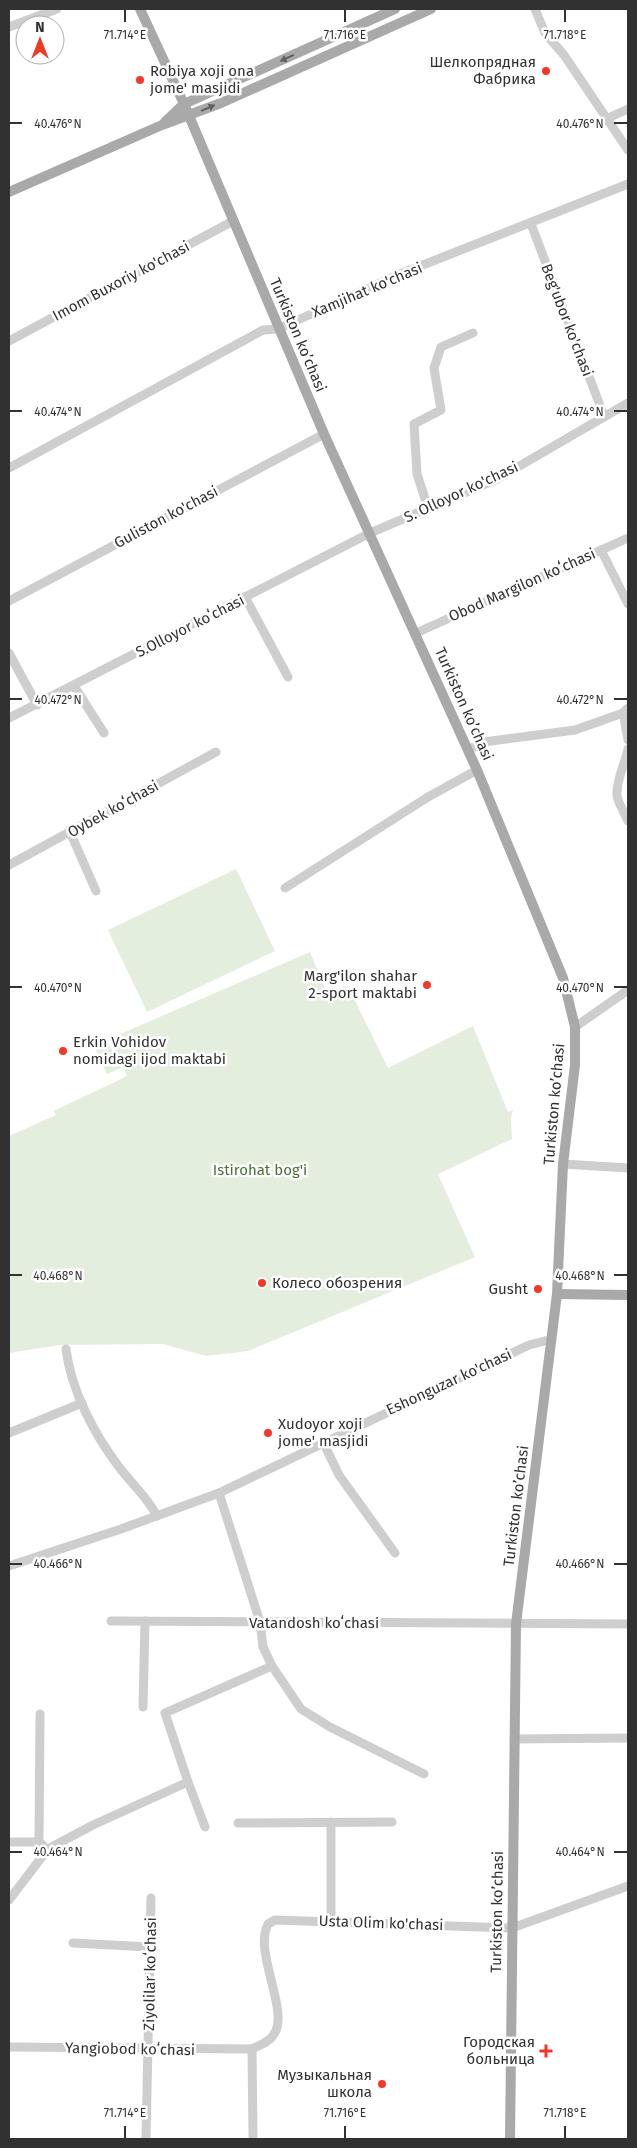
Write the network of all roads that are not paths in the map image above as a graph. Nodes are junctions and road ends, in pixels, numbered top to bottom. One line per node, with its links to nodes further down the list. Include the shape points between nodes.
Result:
1 (58, 9): 6 (street)
2 (140, 9): 7 (main road, Turkiston ko’chasi)
3 (395, 9): 7 (main road, one-way to 7)
4 (431, 9): 9 (main road, one-way to 4)
5 (536, 9): 10 (street, via 545,33)
6 (9, 27)
7 (184, 104): 9 (main road, Turkiston ko’chasi); 11 (main road)
8 (628, 109): 10 (street)
9 (190, 116): 11 (main road); 15 (main road, Turkiston ko’chasi)
10 (608, 118): 12 (street)
11 (162, 125): 14 (main road)
12 (628, 150)
13 (628, 184): 16 (street, Xamjihat ko'chasi)
14 (9, 192)
15 (233, 220): 17 (main road, Turkiston ko’chasi); 19 (street, Imom Buxoriy ko'chasi)
16 (531, 224): 17 (street, Xamjihat ko'chasi, via 400,274); 21 (street, Beg'ubor ko'chasi)
17 (278, 329): 22 (main road, Turkiston ko’chasi); 23 (street, Xamjihat ko'chasi, via 263,330)
18 (473, 333): 24 (street, via 441,347 434,368 441,410 414,424 417,474)
19 (9, 341)
20 (628, 403): 21 (street, S. Olloyor ko'chasi)
21 (604, 416): 24 (street, S. Olloyor ko'chasi, via 497,479)
22 (324, 434): 25 (main road, Turkiston ko’chasi); 29 (street, Guliston ko'chasi)
23 (9, 468)
24 (428, 508): 25 (street, S. Olloyor ko'chasi)
25 (370, 533): 28 (street, S.Olloyor koʻchasi); 31 (main road, Turkiston ko’chasi)
26 (628, 538): 27 (street, Obod Margilon koʻchasi)
27 (601, 550): 30 (street); 31 (street, Obod Margilon koʻchasi)
28 (245, 597): 33 (street); 34 (street, S.Olloyor koʻchasi)
29 (9, 601)
30 (628, 604)
31 (416, 633): 41 (main road, Turkiston ko’chasi)
32 (9, 653): 35 (street)
33 (288, 677)
34 (74, 686): 35 (street, S.Olloyor koʻchasi); 38 (street)
35 (37, 705): 37 (street, S.Olloyor koʻchasi)
36 (626, 710): 39 (street); 41 (street, via 575,730 484,742)
37 (9, 718)
38 (104, 732)
39 (628, 740)
40 (628, 749): 44 (street, via 617,796)
41 (468, 750): 43 (main road, Turkiston ko’chasi)
42 (216, 752): 45 (street, Oybek koʻchasi)
43 (477, 770): 47 (street, via 388,821); 50 (main road, Turkiston ko’chasi, via 563,978)
44 (628, 821)
45 (70, 832): 46 (street, Oybek koʻchasi); 48 (street)
46 (9, 865)
47 (285, 888)
48 (96, 891)
49 (628, 990): 50 (street)
50 (575, 1027): 51 (main road, Turkiston ko’chasi, via 575,1065)
51 (563, 1164): 52 (street); 53 (main road, Turkiston ko’chasi)
52 (628, 1168)
53 (557, 1294): 54 (main road); 55 (main road, Turkiston ko’chasi)
54 (628, 1295)
55 (552, 1339): 59 (street, Eshonguzar ko'chasi, via 529,1345); 67 (main road, Turkiston ko’chasi)
56 (66, 1349): 57 (street, via 68,1365)
57 (82, 1403): 58 (street); 61 (street, via 112,1456 150,1502)
58 (9, 1433)
59 (323, 1442): 60 (street, Eshonguzar ko'chasi); 62 (street, via 338,1475)
60 (219, 1493): 61 (street, Eshonguzar ko'chasi); 66 (street)
61 (157, 1516): 63 (street, Eshonguzar ko'chasi)
62 (395, 1553)
63 (9, 1566)
64 (111, 1621): 65 (street, Vatandosh koʻchasi)
65 (145, 1622): 66 (street, Vatandosh koʻchasi); 70 (street)
66 (260, 1622): 67 (street, Vatandosh koʻchasi); 69 (street, via 263,1647)
67 (516, 1624): 68 (street, Vatandosh koʻchasi); 73 (main road, Turkiston ko’chasi)
68 (628, 1624)
69 (272, 1666): 74 (street, via 301,1709); 75 (street, via 165,1713)
70 (143, 1707)
71 (40, 1714): 81 (street)
72 (628, 1738): 73 (street)
73 (514, 1739): 87 (main road, Turkiston ko’chasi)
74 (424, 1774)
75 (188, 1782): 79 (street); 82 (street)
76 (332, 1822): 77 (street); 78 (street); 86 (street)
77 (392, 1822)
78 (238, 1823)
79 (205, 1826)
80 (9, 1842): 81 (street)
81 (39, 1842): 82 (street)
82 (48, 1849): 85 (street)
83 (628, 1886): 87 (street, Usta Olim ko'chasi)
84 (151, 1898): 89 (street, Ziyolilar koʻchasi)
85 (9, 1900)
86 (331, 1922): 87 (street, Usta Olim ko'chasi); 91 (street, Usta Olim ko'chasi, via 285,1919 268,1924 264,1937 276,2006 276,2028 267,2042)
87 (512, 1928): 95 (main road, Turkiston ko’chasi)
88 (73, 1943): 89 (street)
89 (150, 1947): 92 (street, Ziyolilar koʻchasi)
90 (9, 2047): 92 (street, Yangiobod koʻchasi)
91 (252, 2049): 92 (street, Yangiobod koʻchasi); 94 (street)
92 (148, 2050): 93 (street, Ziyolilar koʻchasi)
93 (146, 2139)
94 (253, 2139)
95 (510, 2139)

